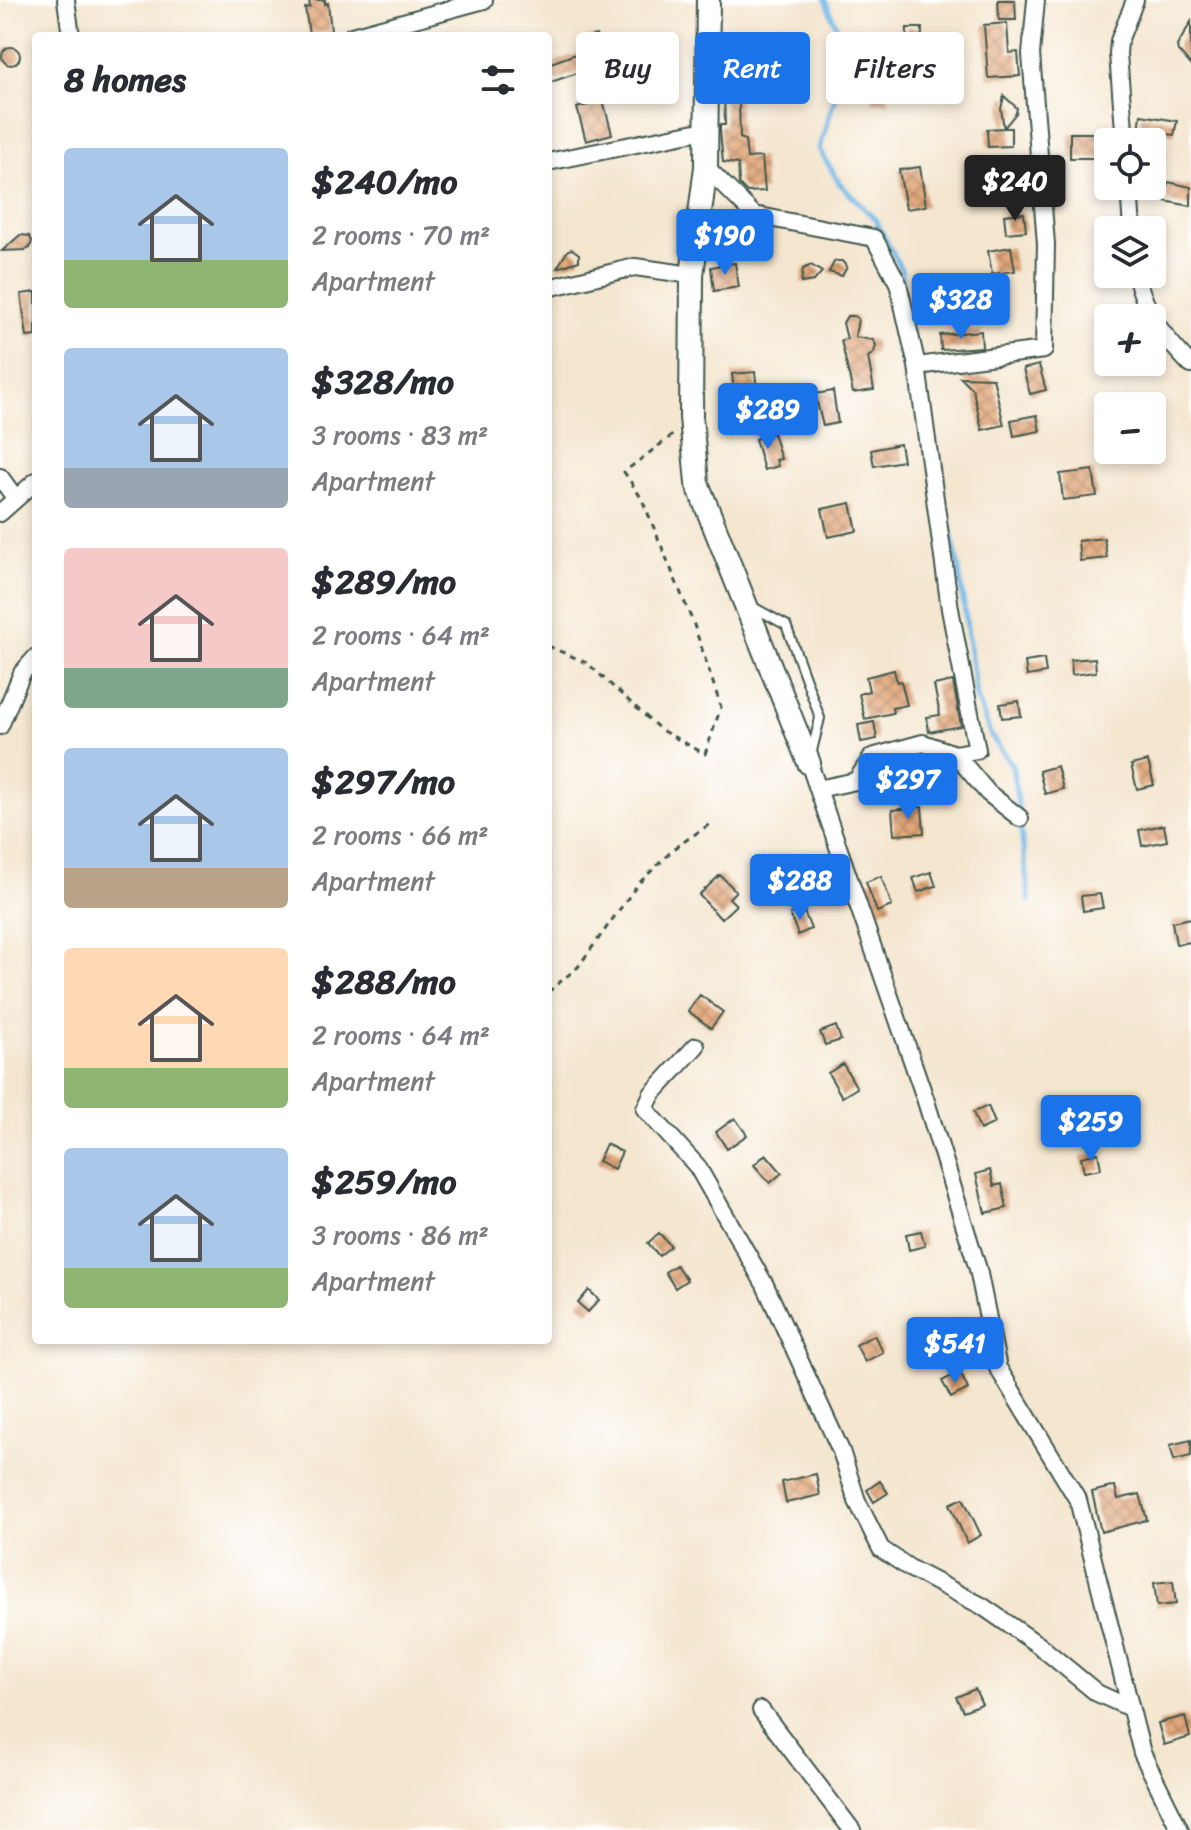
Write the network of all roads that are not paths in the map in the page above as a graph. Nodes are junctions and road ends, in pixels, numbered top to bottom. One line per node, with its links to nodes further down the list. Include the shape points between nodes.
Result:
1 (66, 0): 6 (street)
2 (484, 0): 7 (street)
3 (708, 0): 9 (main road)
4 (1036, 0): 16 (street, via 1031,54 1046,244 1044,350)
5 (1135, 0): 8 (street, via 1119,41)
6 (70, 32)
7 (367, 32)
8 (1124, 128)
9 (705, 130): 10 (street); 11 (main road)
10 (552, 161)
11 (706, 167): 12 (main road); 16 (street, via 754,215 874,238 898,283)
12 (692, 275): 13 (street, via 635,267); 24 (main road, via 691,417 697,483)
13 (552, 287)
14 (1140, 288): 15 (street, via 1147,311)
15 (1191, 365)
16 (917, 366): 23 (street, via 950,609 977,750)
17 (0, 477): 19 (street)
18 (32, 485): 19 (street)
19 (16, 499): 20 (street)
20 (0, 513)
21 (32, 662): 22 (street)
22 (0, 726)
23 (955, 754): 25 (street, via 923,743 872,757 856,781); 26 (street, via 988,793)
24 (809, 763): 25 (street)
25 (818, 789): 28 (street, via 925,1098 978,1269 998,1368 1078,1500)
26 (1020, 818)
27 (696, 1046): 28 (street, via 645,1109 697,1166 765,1285 881,1549 982,1606 1097,1693)
28 (1130, 1708): 30 (street, via 1142,1753)
29 (761, 1710): 31 (street)
30 (1184, 1828)
31 (852, 1830)

